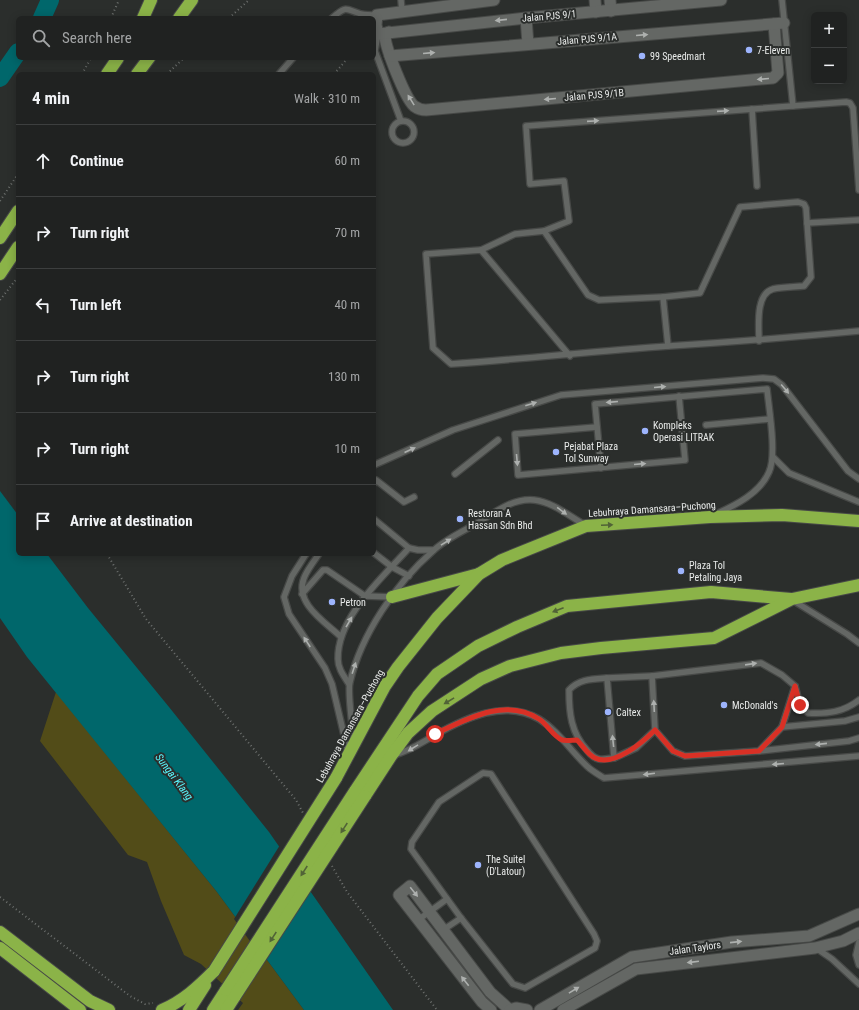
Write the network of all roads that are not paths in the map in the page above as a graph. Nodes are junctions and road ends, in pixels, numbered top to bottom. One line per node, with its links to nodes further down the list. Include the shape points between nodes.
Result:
1 (151, 0): 11 (highway)
2 (192, 0): 12 (highway)
3 (401, 0): 9 (lane)
4 (494, 0): 9 (street)
5 (595, 0): 10 (street)
6 (721, 0): 8 (street, Jalan PJS 9/1)
7 (782, 0): 16 (lane)
8 (610, 5): 10 (street, Jalan PJS 9/1)
9 (402, 11): 14 (street)
10 (596, 12): 15 (street, Jalan PJS 9/1)
11 (144, 16)
12 (180, 16)
13 (334, 16): 14 (lane, via 342,10 353,9 360,14)
14 (377, 16): 18 (street)
15 (526, 18): 17 (street, Jalan PJS 9/1, one-way to 17); 19 (street)
16 (779, 23): 19 (street, Jalan PJS 9/1A, one-way to 16); 22 (street, Jalan PJS 9/1B, one-way to 22, via 778,73 773,78 438,110 420,110 413,105); 29 (lane)
17 (389, 32): 18 (street, Jalan PJS 9/1); 22 (street, Jalan PJS 9/1B, via 385,37)
18 (378, 34): 20 (lane)
19 (528, 44): 22 (street, Jalan PJS 9/1A, one-way to 19)
20 (376, 45)
21 (376, 54): 31 (lane)
22 (390, 56)
23 (117, 60): 26 (highway)
24 (148, 60): 27 (highway)
25 (290, 60): 28 (lane)
26 (108, 72)
27 (138, 72)
28 (281, 72)
29 (792, 106): 30 (lane); 33 (lane, via 850,103 853,108)
30 (752, 109): 32 (lane); 37 (lane, one-way to 30, via 569,221 564,181 530,184 526,126)
31 (401, 121): 31 (lane, via 409,122 414,127 412,138 407,142 396,140 392,134 393,127)
32 (757, 186)
33 (859, 190)
34 (16, 214): 38 (highway)
35 (859, 220): 36 (lane)
36 (807, 223): 42 (lane, via 806,208 798,202 740,207 700,293); 44 (lane, via 811,277 804,286 772,290 766,294 759,309)
37 (544, 231): 40 (lane, via 515,234); 42 (lane, via 588,295 598,300)
38 (0, 238)
39 (16, 250): 41 (highway)
40 (481, 250): 46 (lane); 46 (lane, via 426,254 434,348 451,364)
41 (0, 274)
42 (663, 297): 45 (lane)
43 (859, 331): 44 (lane)
44 (759, 341): 45 (lane)
45 (668, 346): 46 (lane)
46 (570, 356)
47 (679, 396): 48 (lane, via 767,389); 50 (lane, one-way to 50, via 595,404); 54 (lane, one-way to 47, via 685,460)
48 (770, 419): 49 (lane); 52 (lane)
49 (706, 425)
50 (598, 427): 54 (lane); 54 (lane, one-way to 54, via 515,434 518,475)
51 (498, 440): 55 (lane)
52 (773, 457): 59 (lane, via 789,473); 60 (lane, via 769,472 759,486 739,504)
53 (376, 464): 56 (lane, one-way to 56, via 453,430 561,395 763,378 774,379 782,385 848,471)
54 (601, 468)
55 (455, 474)
56 (859, 479)
57 (376, 480): 58 (lane, via 404,502)
58 (414, 496)
59 (859, 502)
60 (710, 516): 62 (highway, Lebuhraya Damansara–Puchong, via 782,515); 63 (highway, Lebuhraya Damansara–Puchong, one-way to 60)
61 (376, 521): 64 (lane)
62 (859, 521)
63 (586, 526): 65 (lane, one-way to 63, via 505,506 521,500 534,500 556,507); 70 (highway, Lebuhraya Damansara–Puchong, via 507,557)
64 (409, 548): 65 (lane); 69 (lane)
65 (433, 550): 71 (lane)
66 (376, 555): 69 (lane)
67 (305, 556): 91 (lane, one-way to 67, via 332,684 325,668 289,614 284,597 292,576)
68 (318, 556): 73 (lane, via 304,578)
69 (392, 567): 71 (lane); 74 (lane)
70 (479, 574): 75 (highway); 91 (highway, Lebuhraya Damansara–Puchong, via 437,618 398,667 385,686)
71 (408, 576): 75 (lane)
72 (859, 585): 76 (highway)
73 (302, 594): 74 (lane, via 324,570 327,570); 77 (lane, via 308,606)
74 (365, 596): 75 (lane); 77 (lane, one-way to 74)
75 (392, 597): 81 (lane, one-way to 75, via 360,650)
76 (792, 599): 78 (lane); 92 (highway, one-way to 92, via 714,638 574,651 510,666 482,680 432,712 408,733); 95 (highway, one-way to 95, via 711,592 567,606 517,626 478,646 437,674 418,696)
77 (341, 637): 81 (lane, via 339,668)
78 (859, 643)
79 (652, 676): 80 (lane); 82 (lane, one-way to 82, via 761,663); 86 (lane, one-way to 79)
80 (607, 678): 89 (lane, via 579,682 569,690 571,721); 94 (lane, one-way to 80)
81 (349, 684): 91 (lane, via 353,721)
82 (795, 686): 83 (lane, via 800,705 808,714 825,714 848,708); 85 (lane)
83 (859, 700)
84 (859, 717): 85 (lane, via 845,721)
85 (782, 727): 90 (lane)
86 (655, 730): 90 (lane, via 673,751 685,756); 94 (lane, via 636,748)
87 (859, 738): 90 (lane, one-way to 90)
88 (562, 740): 89 (lane); 92 (lane, one-way to 92, via 539,719 521,710 499,710 472,717 435,734 408,752); 93 (lane, one-way to 88, via 604,778 589,768)
89 (577, 740): 94 (lane, via 595,758)
90 (759, 751)
91 (351, 752): 108 (highway, Lebuhraya Damansara–Puchong, bridge)
92 (391, 756): 95 (highway)
93 (859, 756)
94 (614, 758)
95 (360, 793): 110 (highway, one-way to 110, bridge)
96 (447, 899): 97 (lane); 99 (lane); 99 (lane, via 412,849 412,842 439,802 483,773 491,774 594,934 595,948 525,988 518,987)
97 (429, 912): 100 (lane); 100 (street, one-way to 97, via 399,895 404,890 410,886); 101 (street)
98 (859, 914): 120 (street, Jalan Taylors, one-way to 98, via 632,957 732,942 809,936)
99 (461, 918): 101 (lane)
100 (418, 920): 117 (street, one-way to 100)
101 (443, 930): 118 (street, via 490,992)
102 (0, 932): 113 (highway, via 90,1001)
103 (859, 933): 106 (street, Jalan Taylors, via 843,941)
104 (859, 942): 107 (lane, via 856,955)
105 (0, 948): 112 (highway)
106 (816, 948): 109 (lane); 121 (street, Jalan Taylors, one-way to 121, via 636,969)
107 (859, 964)
108 (214, 971): 111 (highway, via 175,1004); 114 (highway, Lebuhraya Damansara–Puchong)
109 (859, 984)
110 (230, 993): 115 (highway); 116 (highway)
111 (161, 1006)
112 (80, 1010)
113 (108, 1010)
114 (189, 1010)
115 (213, 1010)
116 (226, 1010)
117 (491, 1010)
118 (510, 1010): 119 (street)
119 (527, 1010)
120 (540, 1010)
121 (563, 1010)

